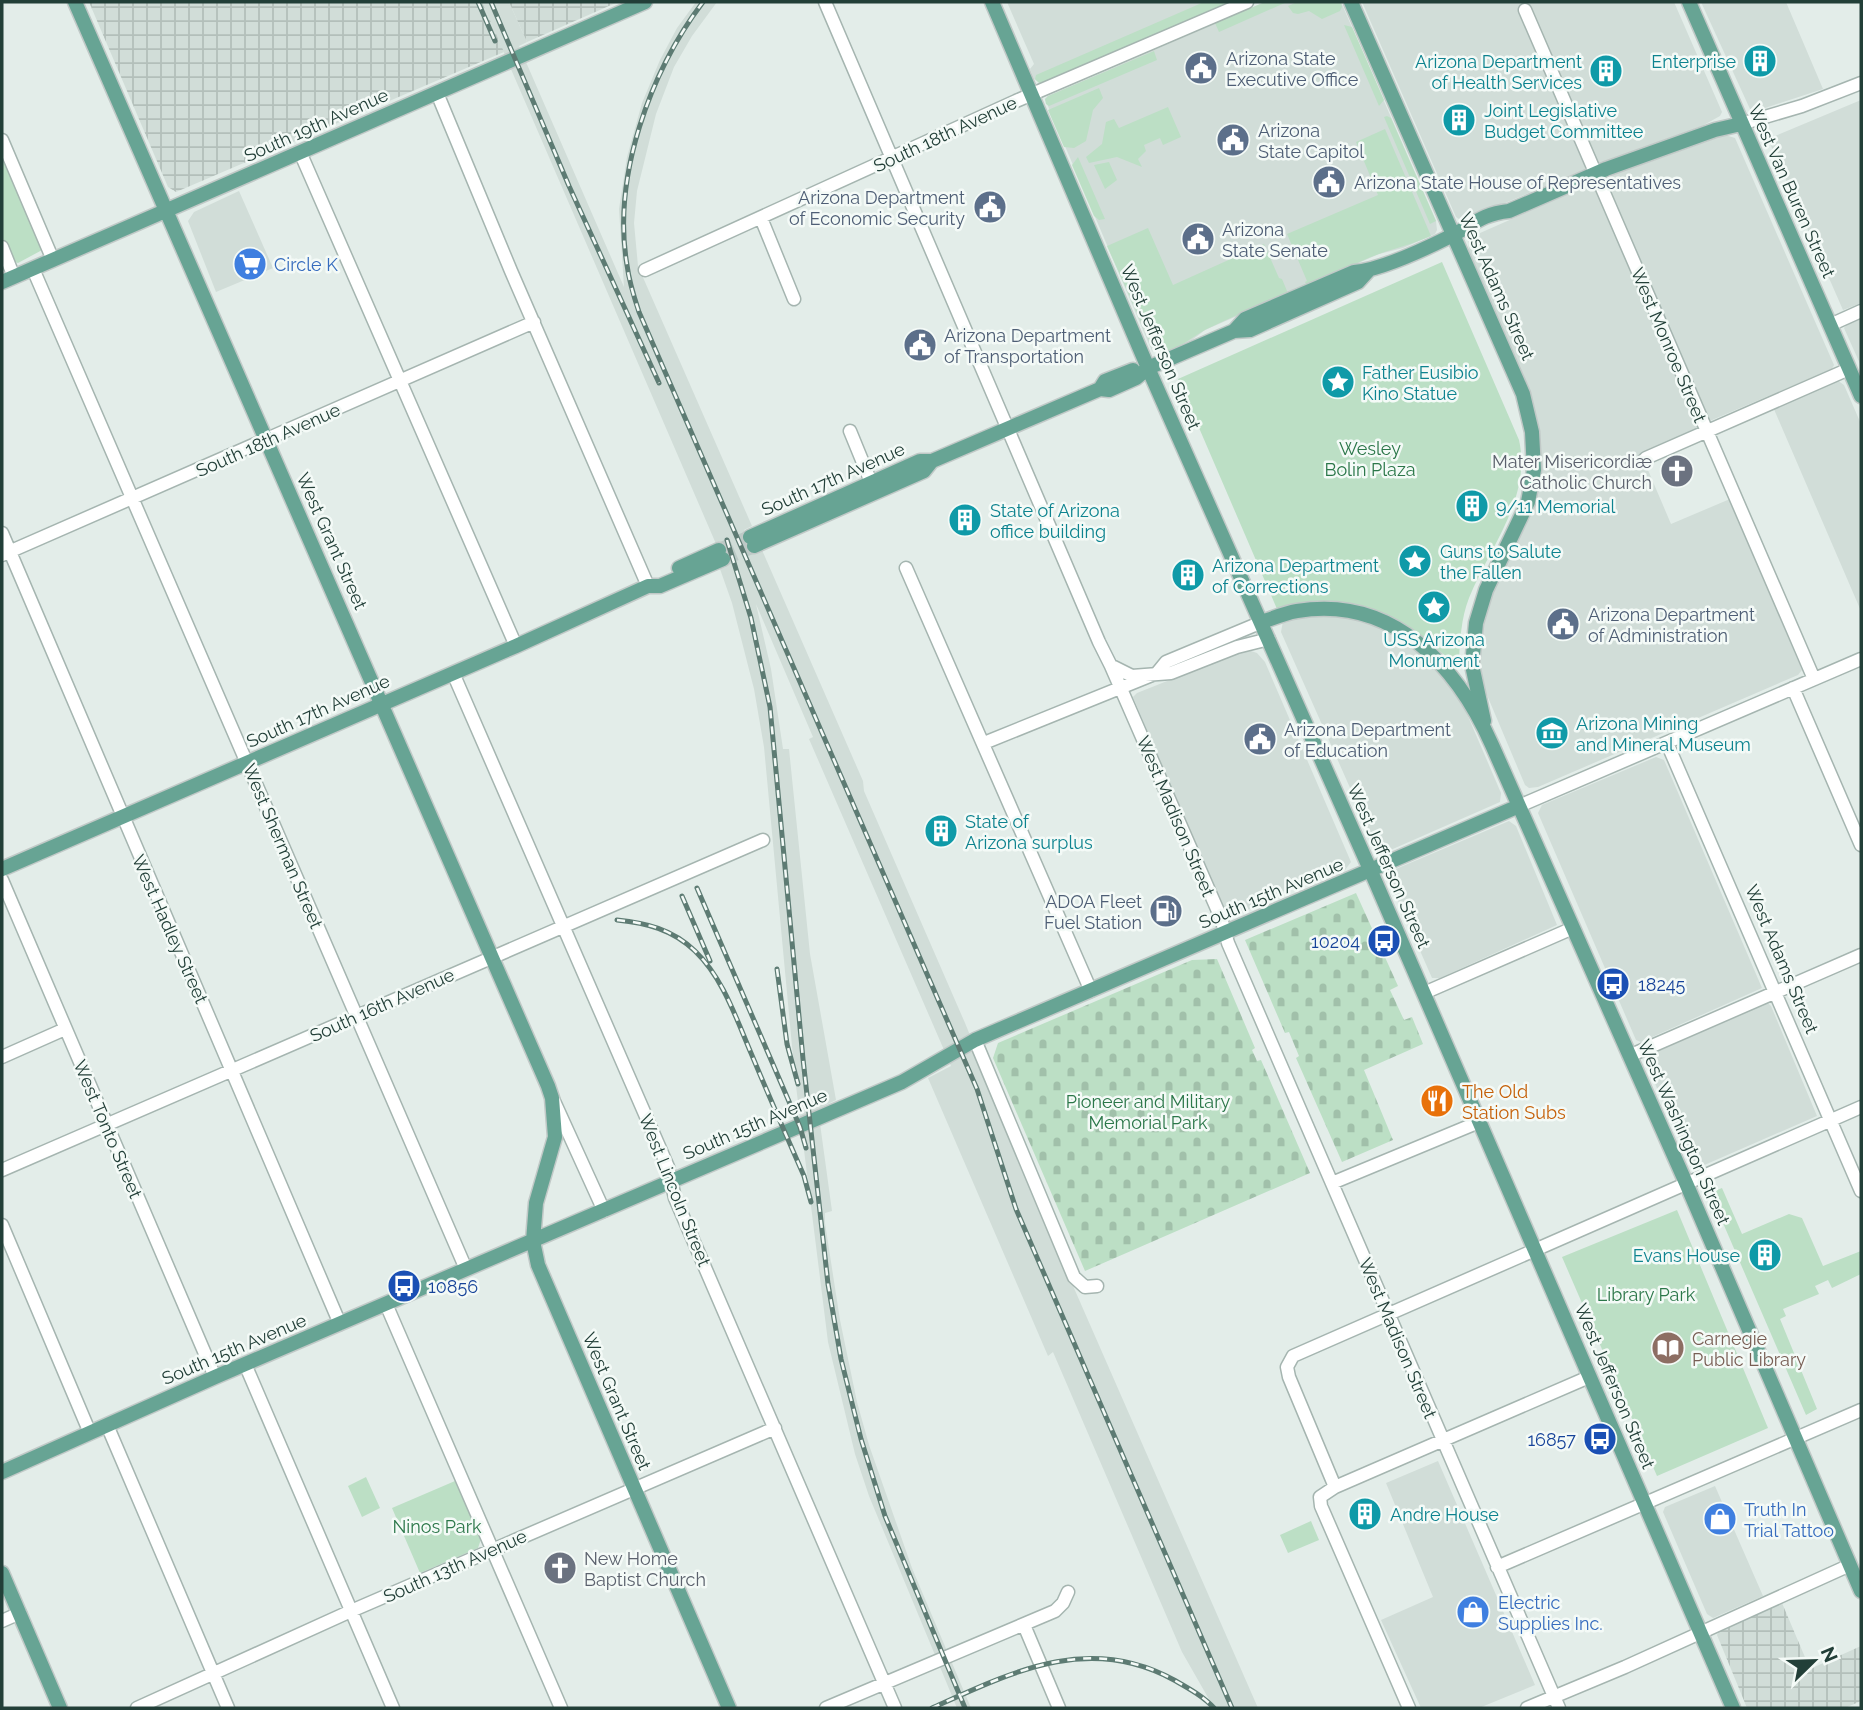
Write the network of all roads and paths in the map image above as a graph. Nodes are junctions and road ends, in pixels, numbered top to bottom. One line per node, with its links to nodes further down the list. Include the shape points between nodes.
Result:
1 (75, 2): 17 (main road, West Grant Street)
2 (645, 2): 10 (main road, South 19th Avenue)
3 (825, 2): 15 (street, West Madison Street)
4 (992, 2): 11 (main road, West Jefferson Street)
5 (1247, 2): 11 (street, South 18th Avenue)
6 (1351, 2): 19 (main road, West Adams Street)
7 (1689, 2): 12 (main road, West Van Buren Street)
8 (1525, 10): 16 (street, West Monroe Street)
9 (1861, 83): 12 (street)
10 (437, 93): 14 (main road, South 19th Avenue); 27 (street)
11 (1032, 94): 15 (street, South 18th Avenue); 29 (main road, West Jefferson Street)
12 (1741, 124): 16 (main road, South 17th Avenue); 28 (main road, West Van Buren Street)
13 (2, 140): 21 (street)
14 (300, 152): 17 (main road, South 19th Avenue); 31 (street)
15 (892, 159): 18 (street, South 18th Avenue); 34 (street, West Madison Street)
16 (1595, 174): 19 (main road, South 17th Avenue, via 1510,211 1500,221); 36 (street, West Monroe Street)
17 (166, 212): 21 (main road, South 19th Avenue); 37 (main road, West Grant Street)
18 (761, 218): 23 (street, South 18th Avenue); 25 (street)
19 (1453, 235): 29 (main road, South 17th Avenue, via 1368,271 1347,288); 32 (main road, West Adams Street)
20 (2, 247): 24 (street)
21 (53, 260): 22 (main road, South 19th Avenue)
22 (33, 269): 24 (main road, South 19th Avenue); 40 (street, West Sherman Street)
23 (645, 270)
24 (8, 279)
25 (794, 299)
26 (1861, 311): 28 (street)
27 (534, 323): 31 (street, South 18th Avenue); 46 (street)
28 (1830, 325): 30 (main road, West Van Buren Street)
29 (1148, 368): 34 (main road, South 17th Avenue, via 1105,381 1100,389); 47 (main road, West Jefferson Street)
30 (1849, 369): 33 (main road, West Van Buren Street); 36 (street)
31 (400, 381): 37 (street, South 18th Avenue); 49 (street)
32 (1523, 394): 58 (main road, West Washington Street, via 1534,470 1528,502 1481,602 1475,630 1472,666)
33 (1861, 396)
34 (1008, 429): 39 (main road, South 17th Avenue, via 932,461 920,461); 51 (street, West Madison Street)
35 (850, 431): 39 (street)
36 (1707, 432): 38 (street); 54 (street, West Monroe Street)
37 (267, 441): 40 (street, South 18th Avenue); 57 (main road, West Grant Street)
38 (1642, 462)
39 (874, 487): 42 (main road, South 17th Avenue)
40 (132, 499): 43 (street, South 18th Avenue); 61 (street, West Sherman Street)
41 (2, 533): 43 (street, West Hadley Street)
42 (752, 541)
43 (6, 554): 63 (street, West Hadley Street)
44 (721, 554): 46 (main road, South 17th Avenue, via 656,578)
45 (906, 568): 59 (street)
46 (648, 586): 49 (main road, South 17th Avenue)
47 (1262, 622): 48 (main road, West Jefferson Street); 53 (street, via 1166,662); 58 (main road, West Washington Street, via 1315,609 1357,613 1399,629 1447,669)
48 (1269, 639): 53 (street, via 1171,673); 67 (main road, West Jefferson Street)
49 (516, 646): 52 (main road, South 17th Avenue)
50 (1861, 659): 54 (street)
51 (1111, 666): 53 (street, via 1132,676); 55 (street, West Madison Street)
52 (453, 673): 57 (main road, South 17th Avenue); 69 (street, West Lincoln Street)
53 (1157, 673): 55 (street)
54 (1814, 680): 56 (street)
55 (1121, 687): 59 (street); 71 (street, West Madison Street)
56 (1793, 688): 60 (street); 65 (street)
57 (382, 704): 61 (main road, South 17th Avenue); 73 (main road, West Grant Street)
58 (1485, 729): 62 (main road, West Washington Street)
59 (984, 743): 74 (street)
60 (1667, 743): 62 (street); 75 (street, West Adams Street)
61 (247, 763): 63 (main road, South 17th Avenue); 77 (street, West Sherman Street)
62 (1519, 806): 67 (main road, South 15th Avenue); 70 (main road, West Washington Street)
63 (121, 817): 66 (main road, South 17th Avenue); 82 (street, West Hadley Street)
64 (763, 839): 69 (street, South 16th Avenue)
65 (1861, 845)
66 (2, 869)
67 (1371, 871): 71 (main road, South 15th Avenue); 76 (main road, West Jefferson Street)
68 (2, 880): 78 (street, West Tonto Street)
69 (562, 925): 73 (street, South 16th Avenue); 89 (street, West Lincoln Street)
70 (1573, 928): 76 (street); 80 (main road, West Washington Street)
71 (1225, 934): 74 (main road, South 15th Avenue); 90 (street, West Madison Street)
72 (1861, 955): 75 (street)
73 (492, 956): 77 (street, South 16th Avenue); 83 (main road, West Grant Street)
74 (1091, 991): 79 (main road, South 15th Avenue)
75 (1775, 992): 80 (street); 85 (street, West Adams Street)
76 (1424, 993): 86 (main road, West Jefferson Street)
77 (356, 1016): 82 (street, South 16th Avenue); 97 (street, West Sherman Street)
78 (65, 1029): 81 (street); 87 (street, West Tonto Street)
79 (975, 1040): 89 (main road, South 15th Avenue, via 902,1082); 98 (street, via 1074,1276 1085,1287)
80 (1629, 1056): 91 (main road, West Washington Street)
81 (2, 1057)
82 (233, 1071): 87 (street, South 16th Avenue); 101 (street, West Hadley Street)
83 (552, 1098): 93 (street, West Grant Street); 95 (main road, West Grant Street, via 555,1137 536,1203)
84 (1861, 1107): 85 (street)
85 (1831, 1120): 91 (street); 92 (street, West Adams Street)
86 (1479, 1122): 90 (street); 96 (main road, West Jefferson Street)
87 (106, 1125): 88 (street, South 16th Avenue); 103 (street, West Tonto Street)
88 (2, 1170)
89 (671, 1180): 93 (main road, South 15th Avenue); 107 (street, West Lincoln Street)
90 (1332, 1183): 100 (street, West Madison Street)
91 (1686, 1183): 96 (street); 109 (main road, West Washington Street)
92 (1861, 1191)
93 (604, 1210): 95 (main road, South 15th Avenue)
94 (2, 1225): 108 (street)
95 (533, 1241): 97 (main road, South 15th Avenue); 113 (main road, West Grant Street, via 545,1285)
96 (1535, 1248): 100 (street); 104 (main road, West Jefferson Street)
97 (466, 1269): 99 (main road, South 15th Avenue)
98 (1097, 1286)
99 (386, 1304): 101 (main road, South 15th Avenue); 115 (street)
100 (1388, 1313): 110 (street, West Madison Street); 112 (street, via 1297,1352 1288,1363 1289,1377)
101 (340, 1324): 102 (main road, South 15th Avenue)
102 (245, 1364): 103 (main road, South 15th Avenue); 121 (street)
103 (215, 1377): 106 (main road, South 15th Avenue)
104 (1589, 1377): 110 (street); 114 (main road, West Jefferson Street)
105 (1861, 1410): 109 (street)
106 (107, 1425): 108 (main road, South 15th Avenue); 126 (street)
107 (775, 1428): 113 (street, South 13th Avenue); 127 (street, West Lincoln Street)
108 (90, 1433): 111 (main road, South 15th Avenue)
109 (1796, 1438): 114 (street); 116 (main road, West Washington Street)
110 (1442, 1441): 112 (street); 117 (street, West Madison Street)
111 (2, 1472)
112 (1335, 1487): 138 (street, via 1320,1497 1321,1506)
113 (634, 1488): 115 (street, South 13th Avenue); 134 (main road, West Grant Street)
114 (1645, 1505): 117 (street); 125 (main road, West Jefferson Street)
115 (492, 1550): 121 (street, South 13th Avenue); 133 (street)
116 (1850, 1565): 119 (main road, West Washington Street); 125 (street)
117 (1497, 1567): 128 (street, West Madison Street)
118 (2, 1573): 122 (main road)
119 (1861, 1591)
120 (1068, 1592): 124 (street, via 1055,1611)
121 (351, 1611): 126 (street, South 13th Avenue); 132 (street)
122 (20, 1613): 123 (street); 129 (main road)
123 (2, 1621)
124 (1024, 1625): 127 (street); 137 (street)
125 (1700, 1632): 128 (street); 140 (main road, West Jefferson Street)
126 (213, 1674): 130 (street, South 13th Avenue); 131 (street)
127 (884, 1682): 135 (street); 136 (street, West Lincoln Street)
128 (1556, 1703): 139 (street)
129 (60, 1708)
130 (137, 1708)
131 (228, 1708)
132 (393, 1708)
133 (561, 1708)
134 (729, 1708)
135 (826, 1708)
136 (895, 1708)
137 (1059, 1708)
138 (1409, 1708)
139 (1527, 1708)
140 (1733, 1708)

